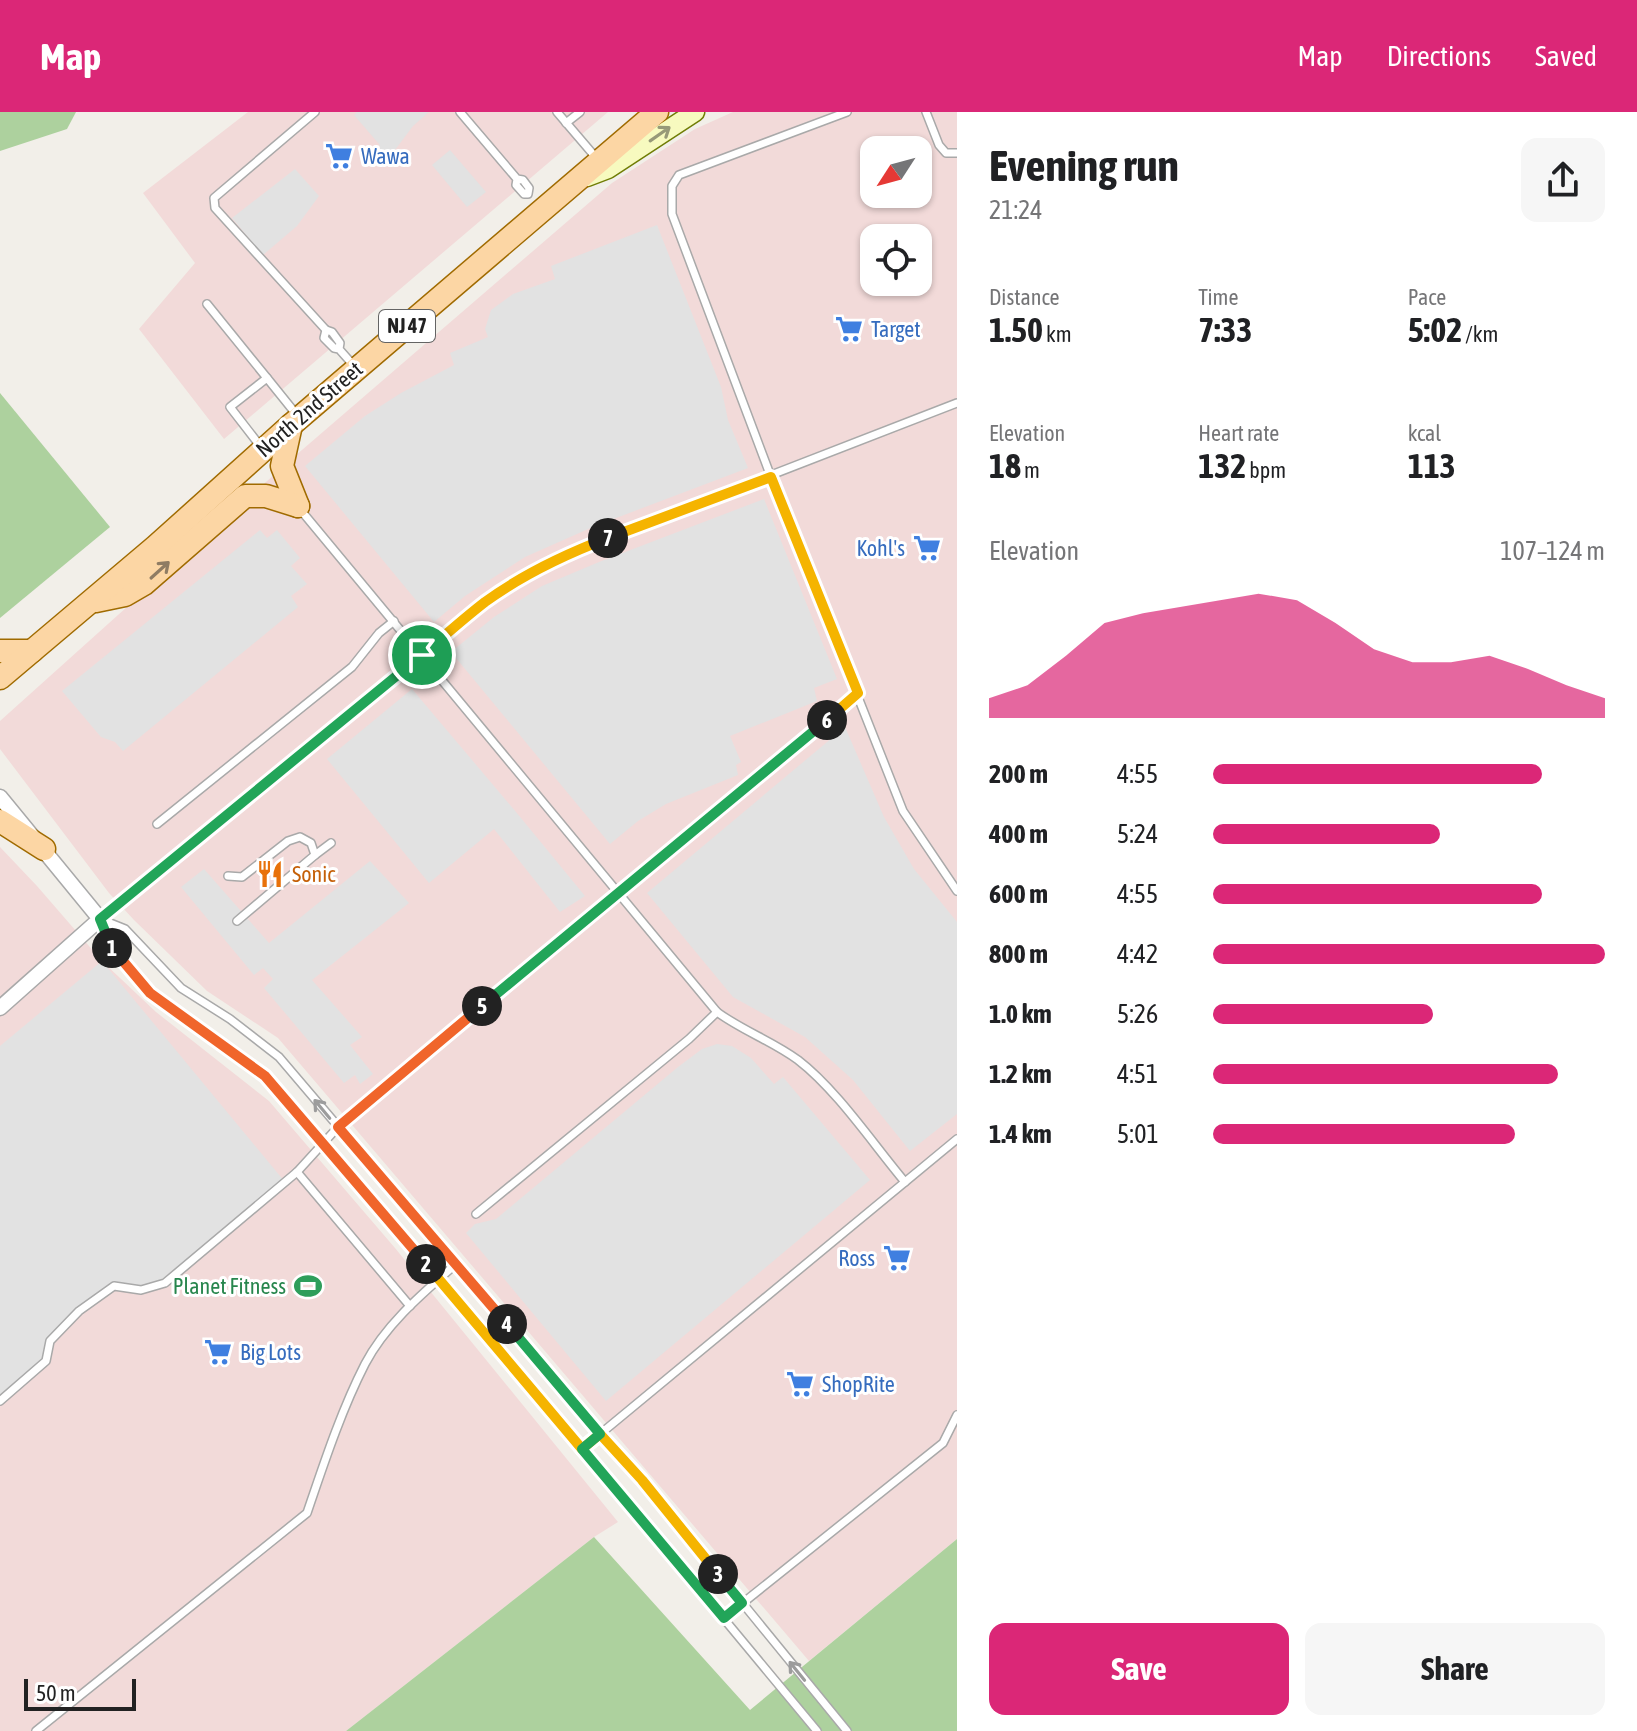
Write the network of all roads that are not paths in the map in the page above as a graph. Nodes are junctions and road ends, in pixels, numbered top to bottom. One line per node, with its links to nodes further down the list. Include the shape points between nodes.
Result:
1 (315, 112): 15 (lane, via 214,198 215,208 332,332)
2 (460, 112): 12 (lane)
3 (557, 112): 9 (lane)
4 (580, 112): 9 (lane)
5 (657, 112): 11 (main road, North 2nd Street / NJ 47)
6 (695, 112): 13 (street, one-way to 6, via 608,169)
7 (847, 112): 20 (lane, via 679,175 672,186 672,214)
8 (926, 112): 10 (lane, via 939,145 946,153)
9 (566, 123): 11 (lane)
10 (957, 153)
11 (599, 162): 13 (main road, North 2nd Street / NJ 47)
12 (517, 179)
13 (576, 181): 15 (main road, North 2nd Street / NJ 47)
14 (207, 304): 16 (lane)
15 (356, 369): 18 (main road, North 2nd Street / NJ 47)
16 (267, 378): 18 (lane); 19 (lane, via 230,407)
17 (957, 403): 20 (lane)
18 (295, 421): 19 (main road, North 2nd Street / NJ 47); 21 (main road, via 282,466)
19 (263, 449): 22 (main road, North 2nd Street / NJ 47)
20 (771, 477): 26 (lane, via 566,556 487,601); 28 (lane)
21 (298, 506): 22 (main road, one-way to 21, via 125,595 144,584 245,496); 23 (lane)
22 (91, 602): 25 (main road, North 2nd Street / NJ 47)
23 (394, 621): 26 (lane); 31 (lane, via 352,667)
24 (0, 651): 25 (main road)
25 (32, 651): 27 (main road, North 2nd Street / NJ 47)
26 (422, 655): 37 (lane); 38 (lane)
27 (0, 678)
28 (858, 693): 36 (lane, via 903,811); 37 (lane)
29 (0, 797): 33 (street)
30 (0, 821): 33 (main road)
31 (157, 824)
32 (331, 843): 34 (lane)
33 (44, 849): 38 (street)
34 (315, 855): 35 (lane, via 311,843 300,837 242,877); 39 (lane)
35 (228, 876)
36 (957, 891)
37 (618, 894): 41 (lane); 42 (lane)
38 (100, 919): 40 (street); 42 (lane, one-way to 38, via 279,1057 181,988 125,929); 44 (lane, via 108,944 150,993 265,1076)
39 (237, 921)
40 (0, 1008)
41 (717, 1012): 46 (lane, via 810,1071); 47 (lane)
42 (338, 1127): 44 (lane); 48 (lane)
43 (957, 1139): 46 (lane)
44 (324, 1144): 45 (lane); 49 (lane)
45 (297, 1172): 50 (lane); 51 (lane, via 165,1283 141,1290 114,1286 79,1311 50,1341 46,1361)
46 (905, 1182): 53 (lane)
47 (476, 1214)
48 (456, 1264): 49 (lane); 53 (lane)
49 (439, 1279): 50 (lane); 54 (lane)
50 (410, 1306): 57 (lane, via 366,1362 307,1513)
51 (0, 1401)
52 (957, 1415): 55 (lane, via 943,1443)
53 (600, 1434): 54 (lane); 55 (lane)
54 (582, 1449): 56 (lane)
55 (742, 1603): 56 (lane); 59 (lane, one-way to 55)
56 (724, 1618): 58 (lane)
57 (36, 1731)
58 (817, 1731)
59 (847, 1731)

